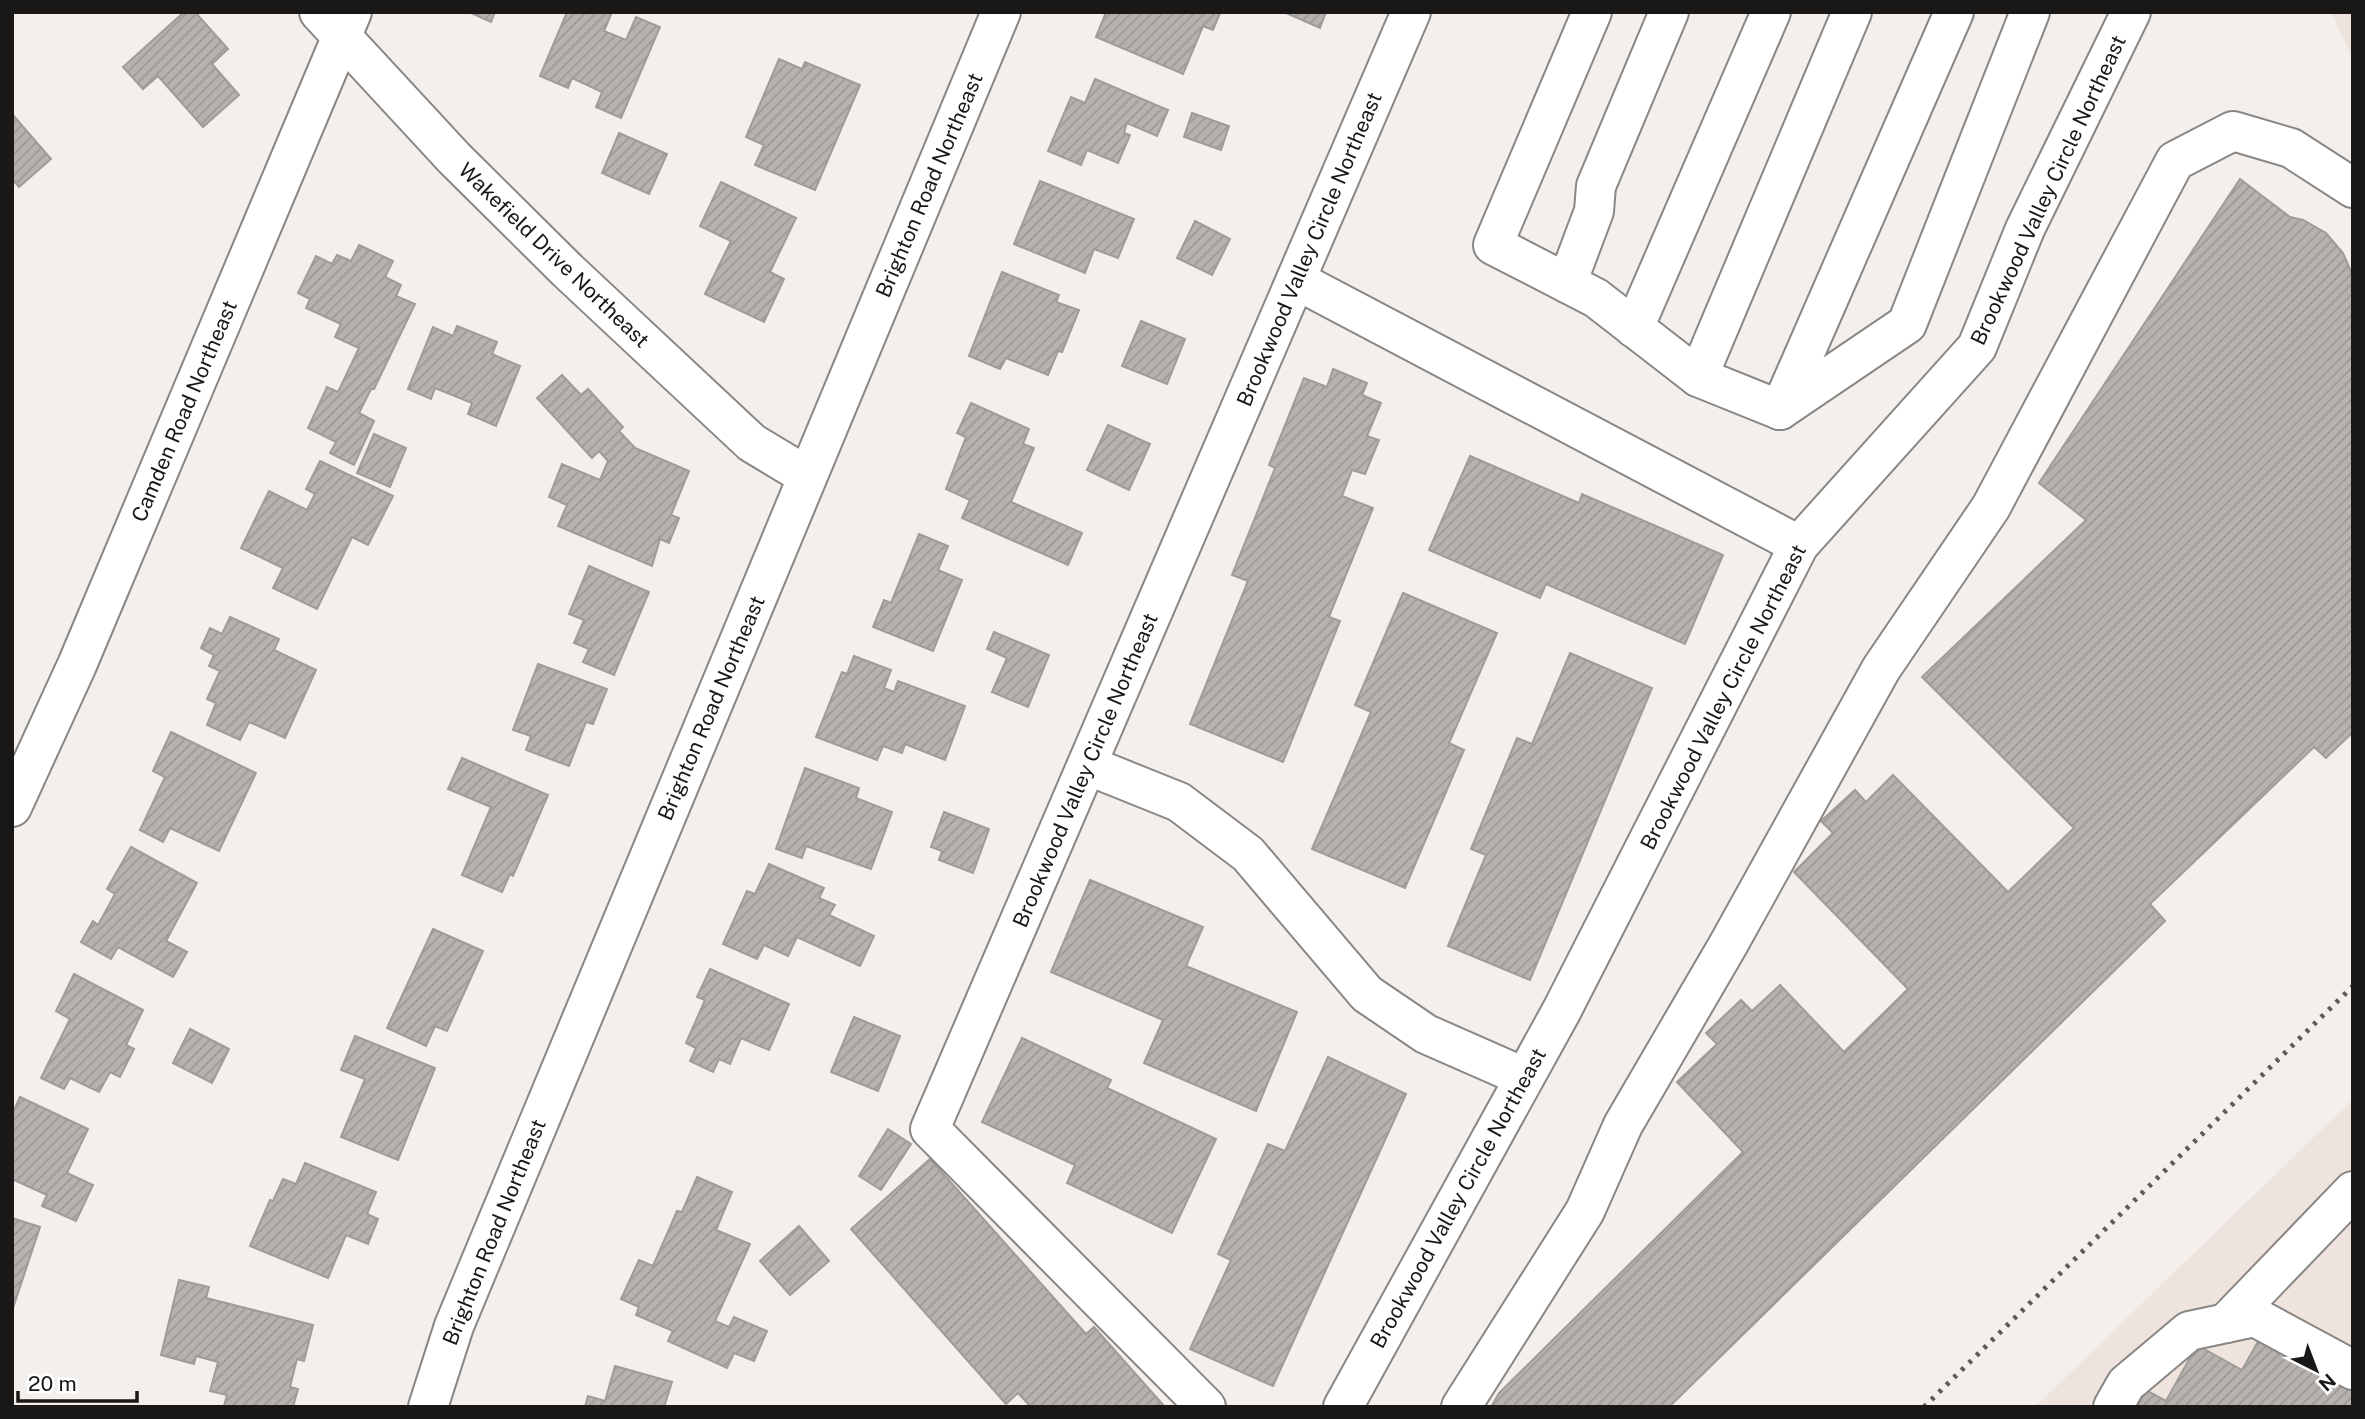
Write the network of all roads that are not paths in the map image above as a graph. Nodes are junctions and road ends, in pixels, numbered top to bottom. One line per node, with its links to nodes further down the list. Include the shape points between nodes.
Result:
1 (1001, 12): 17 (street, Brighton Road Northeast)
2 (1411, 12): 12 (street, Brookwood Valley Circle Northeast)
3 (1592, 12): 13 (street, via 1493,245)
4 (1669, 12): 13 (street, via 1597,186 1594,211)
5 (1771, 12): 14 (street)
6 (1852, 12): 15 (street)
7 (1954, 12): 16 (street)
8 (2030, 12): 16 (street, via 1907,324)
9 (2131, 12): 18 (street, Brookwood Valley Circle Northeast, via 2025,229 1977,347)
10 (337, 21): 17 (street, Wakefield Drive Northeast, via 454,158 567,270 752,443); 20 (street, Camden Road Northeast, via 77,664)
11 (2353, 188): 28 (street, via 2291,148 2233,131 2175,161 1991,507 1881,669 1623,1125 1585,1211)
12 (1296, 280): 18 (street); 19 (street, Brookwood Valley Circle Northeast)
13 (1567, 282): 14 (street)
14 (1634, 328): 15 (street)
15 (1698, 377): 16 (street)
16 (1780, 410)
17 (807, 476): 25 (street, Brighton Road Northeast, via 454,1326)
18 (1799, 545): 21 (street, Brookwood Valley Circle Northeast)
19 (1087, 765): 21 (street, via 1179,802 1248,854 1367,994 1426,1034); 26 (street, Brookwood Valley Circle Northeast, via 930,1129)
20 (12, 807)
21 (1524, 1077): 27 (street, Brookwood Valley Circle Northeast)
22 (2353, 1191): 23 (street)
23 (2226, 1323): 24 (street, via 2255,1317); 29 (street, via 2189,1331 2126,1384)
24 (2353, 1370)
25 (428, 1407)
26 (1206, 1407)
27 (1343, 1407)
28 (1461, 1407)
29 (2113, 1407)

